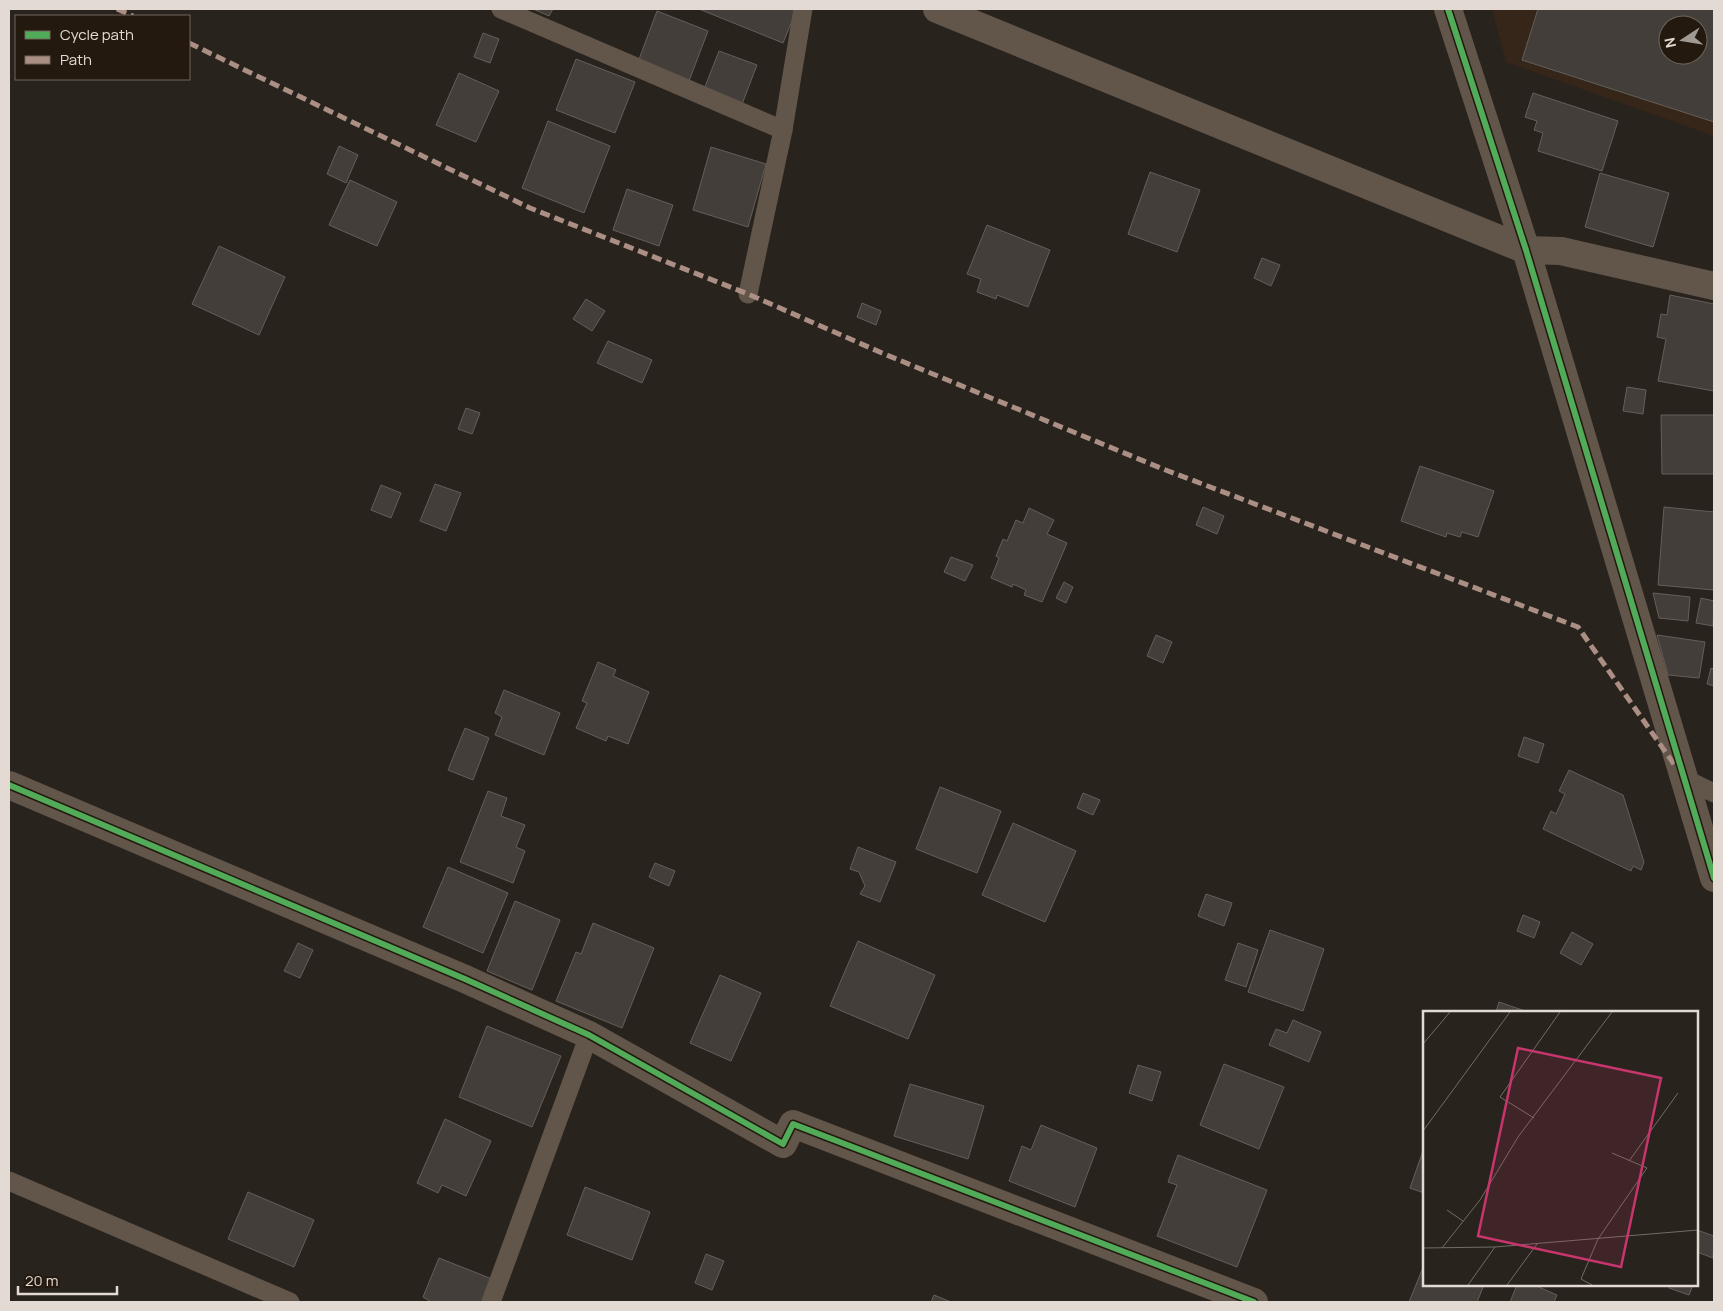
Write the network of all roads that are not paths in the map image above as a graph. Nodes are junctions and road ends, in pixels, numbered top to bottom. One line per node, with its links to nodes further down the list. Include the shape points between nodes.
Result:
1 (501, 9): 5 (lane)
2 (803, 9): 5 (lane)
3 (937, 9): 6 (street)
4 (1448, 9): 6 (street)
5 (782, 130): 8 (lane)
6 (1526, 250): 7 (street, via 1560,251); 9 (street)
7 (1714, 286)
8 (748, 294)
9 (1685, 779): 11 (lane); 12 (street)
10 (9, 785): 13 (street)
11 (1714, 793)
12 (1714, 878)
13 (589, 1035): 16 (lane); 17 (street, via 783,1144 793,1124)
14 (9, 1181): 15 (lane)
15 (290, 1302)
16 (491, 1302)
17 (1254, 1302)

